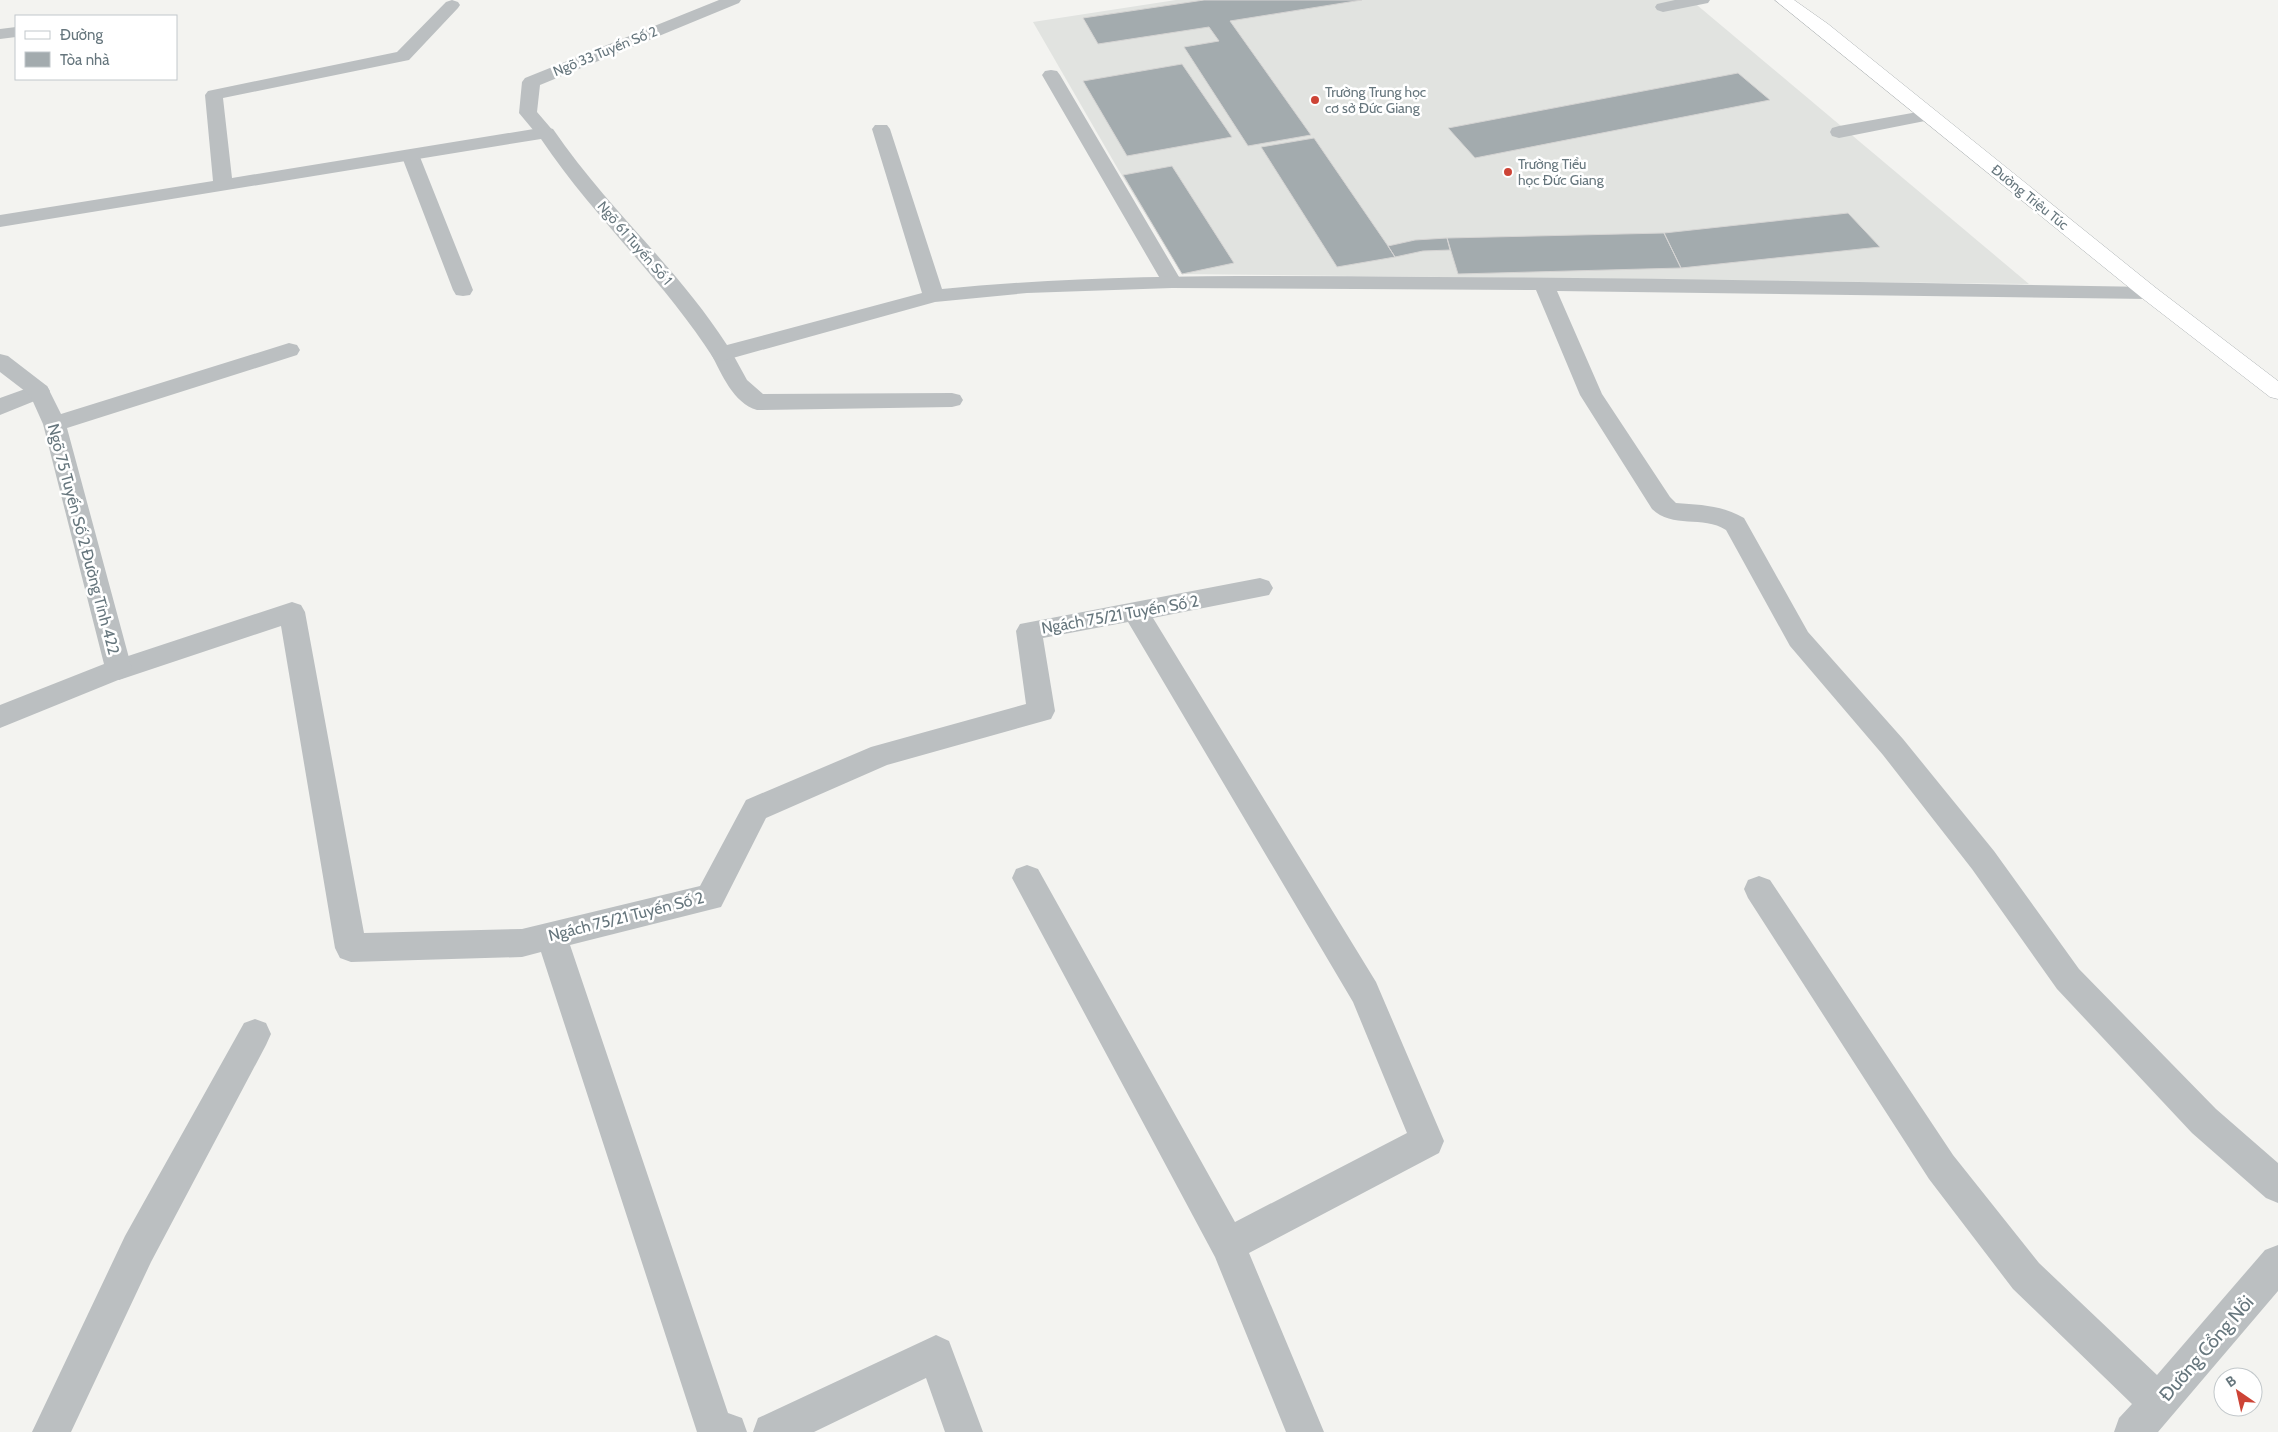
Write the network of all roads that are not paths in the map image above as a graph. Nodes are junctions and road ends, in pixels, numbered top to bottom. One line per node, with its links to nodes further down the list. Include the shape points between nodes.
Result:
1 (733, 0): 12 (street, Ngõ 33 Tuyến Số 2, via 531,82 528,113)
2 (1702, 0): 5 (street)
3 (1783, 0): 9 (main road, Đường Triệu Túc)
4 (453, 3): 14 (street, via 403,56 214,95)
5 (1663, 7)
6 (15, 32): 7 (street)
7 (0, 34)
8 (1052, 76): 16 (street)
9 (1929, 115): 11 (street); 19 (main road, Đường Triệu Túc)
10 (881, 128): 20 (street)
11 (1839, 132)
12 (546, 134): 13 (street); 22 (street, Ngõ 61 Tuyến Số 1, via 564,164 641,248 707,328)
13 (411, 157): 14 (street); 18 (street)
14 (223, 186): 15 (street)
15 (0, 221)
16 (1172, 282): 17 (street); 20 (street, via 1027,286)
17 (1544, 284): 19 (street); 37 (street, via 1591,395 1661,503 1669,511 1713,513 1735,524 1799,639 1893,747 1983,860 2068,979 2204,1121)
18 (463, 290)
19 (2149, 293): 25 (main road, Đường Triệu Túc)
20 (934, 296): 22 (street)
21 (289, 350): 28 (street)
22 (722, 354): 26 (street, Ngõ 61 Tuyến Số 1, via 738,384 757,402)
23 (0, 360): 24 (street, Ngõ 75 Tuyến Số 2 Đường Tỉnh 422)
24 (39, 391): 27 (street); 28 (street, Ngõ 75 Tuyến Số 2 Đường Tỉnh 422)
25 (2278, 392)
26 (952, 400)
27 (0, 407)
28 (54, 424): 31 (street, Ngõ 75 Tuyến Số 2 Đường Tỉnh 422)
29 (1260, 588): 30 (street, Ngách 75/21 Tuyến Số 2)
30 (1135, 611): 35 (street, Ngách 75/21 Tuyến Số 2, via 1029,630 1041,711 881,755 756,809 710,897); 38 (street, via 1365,993 1426,1141)
31 (119, 669): 32 (street, Ngõ 75 Tuyến Số 2 Đường Tỉnh 422); 35 (street, Ngách 75/21 Tuyến Số 2, via 292,612 351,948 522,943)
32 (0, 717)
33 (1027, 878): 38 (street)
34 (1759, 890): 40 (street, via 1941,1167 2026,1276)
35 (551, 936): 42 (street, via 715,1430)
36 (255, 1034): 41 (street, via 138,1248)
37 (2278, 1186)
38 (1228, 1245): 45 (street)
39 (2278, 1263): 40 (street, Đường Cổng Nổi)
40 (2159, 1403): 46 (street, Đường Cổng Nổi)
41 (51, 1432)
42 (728, 1432)
43 (772, 1432): 44 (street, via 936,1354)
44 (964, 1432)
45 (1305, 1432)
46 (2133, 1432)

